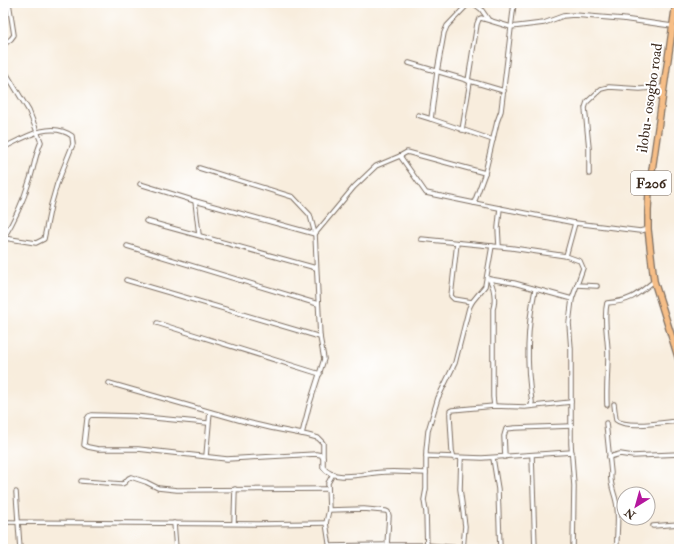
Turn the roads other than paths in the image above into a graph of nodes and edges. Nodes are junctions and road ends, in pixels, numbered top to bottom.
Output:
1 (9, 3) edge
2 (469, 3) edge
3 (473, 3) edge
4 (514, 3) edge
5 (676, 3) edge
6 (488, 20) junction
7 (672, 26) junction
8 (511, 27) junction
9 (3, 45) edge
10 (409, 63) dead end
11 (3, 68) edge
12 (436, 72) junction
13 (469, 81) junction
14 (663, 87) junction
15 (504, 91) junction
16 (418, 116) dead end
17 (431, 119) junction
18 (462, 130) junction
19 (37, 132) junction
20 (493, 140) junction
21 (3, 148) edge
22 (400, 156) junction
23 (198, 168) dead end
24 (485, 173) junction
25 (589, 174) dead end
26 (140, 184) dead end
27 (195, 201) junction
28 (474, 203) junction
29 (500, 208) junction
30 (146, 221) dead end
31 (575, 223) junction
32 (648, 229) junction
33 (315, 234) junction
34 (199, 235) junction
35 (3, 239) edge
36 (420, 239) dead end
37 (456, 243) junction
38 (127, 246) dead end
39 (492, 246) junction
40 (499, 246) junction
41 (566, 256) junction
42 (316, 268) junction
43 (488, 279) junction
44 (126, 280) dead end
45 (654, 281) junction
46 (577, 285) junction
47 (597, 286) dead end
48 (535, 290) junction
49 (572, 299) junction
50 (472, 302) junction
51 (318, 304) junction
52 (157, 323) dead end
53 (320, 337) junction
54 (676, 343) edge
55 (679, 360) edge
56 (320, 374) junction
57 (109, 383) dead end
58 (571, 402) junction
59 (614, 404) dead end
60 (607, 405) dead end
61 (494, 406) junction
62 (531, 406) junction
63 (210, 412) junction
64 (679, 421) edge
65 (208, 423) junction
66 (606, 423) dead end
67 (571, 426) junction
68 (302, 434) junction
69 (572, 452) junction
70 (679, 454) edge
71 (206, 456) junction
72 (426, 456) junction
73 (532, 456) junction
74 (505, 457) junction
75 (609, 457) junction
76 (323, 458) junction
77 (454, 458) junction
78 (461, 458) junction
79 (493, 458) junction
80 (426, 473) junction
81 (333, 474) junction
82 (81, 481) dead end
83 (235, 489) junction
84 (328, 489) junction
85 (16, 492) dead end
86 (329, 510) junction
87 (3, 522) edge
88 (18, 522) junction
89 (326, 522) junction
90 (174, 523) junction
91 (234, 523) junction
92 (679, 524) edge
93 (656, 526) edge
94 (387, 545) junction
95 (329, 547) edge
96 (427, 547) edge
97 (20, 549) edge
98 (176, 549) edge
99 (463, 549) edge
100 (471, 549) edge
101 (500, 549) edge
102 (535, 549) edge
103 (572, 549) edge
104 (617, 549) edge

1 - 9 street
2 - 12 street
3 - 6 street
4 - 8 street
5 - 7 main road, ilobu- osogbo road / F206
6 - 8 street
6 - 13 street
7 - 8 street
7 - 14 main road, ilobu- osogbo road / F206
8 - 15 street
10 - 12 street
11 - 19 street
12 - 13 street
12 - 17 street
13 - 15 street
13 - 18 street
14 - 25 street
14 - 32 main road, ilobu- osogbo road / F206
15 - 20 street
16 - 17 street
17 - 18 street
18 - 20 street
19 - 21 street
19 - 35 street
19 - 35 street
20 - 24 street
22 - 24 street
22 - 28 street
22 - 33 street
23 - 33 street
24 - 28 street
26 - 27 street
27 - 33 street
27 - 34 street
28 - 29 street
29 - 31 street
29 - 40 street
30 - 34 street
31 - 32 street
31 - 41 street
32 - 45 main road, ilobu- osogbo road / F206
33 - 42 street
34 - 42 street
36 - 37 street
37 - 39 street
37 - 50 street
38 - 51 street
39 - 40 street
39 - 43 street
40 - 41 street
41 - 46 street
42 - 51 street
43 - 48 street
43 - 50 street
43 - 61 street
44 - 53 street
45 - 54 main road, ilobu- osogbo road / F206
45 - 60 street
46 - 47 street
46 - 49 street
48 - 49 street
48 - 62 street
49 - 58 street
50 - 72 street
51 - 53 street
52 - 56 street
53 - 56 street
54 - 55 main road, ilobu- osogbo road / F206
56 - 68 street
57 - 63 street
58 - 62 street
58 - 67 street
59 - 64 street
61 - 62 street
61 - 77 street
63 - 65 street
63 - 68 street
65 - 71 street
65 - 71 street
66 - 75 street
67 - 69 street
67 - 74 street
68 - 76 street
69 - 73 street
69 - 103 street
70 - 75 street
71 - 76 street
72 - 77 street
72 - 80 street
73 - 74 street
73 - 102 street
74 - 79 street
75 - 104 street
76 - 81 street
77 - 78 street
78 - 79 street
78 - 99 street
79 - 101 street
80 - 81 street
80 - 96 street
81 - 84 street
82 - 83 street
83 - 84 street
83 - 91 street
84 - 86 street
85 - 88 street
86 - 89 street
86 - 94 street
87 - 88 street
88 - 90 street
88 - 97 street
89 - 91 street
89 - 95 street
90 - 91 street
90 - 98 street
92 - 93 street
94 - 95 street
94 - 96 street
96 - 99 street
99 - 100 street

